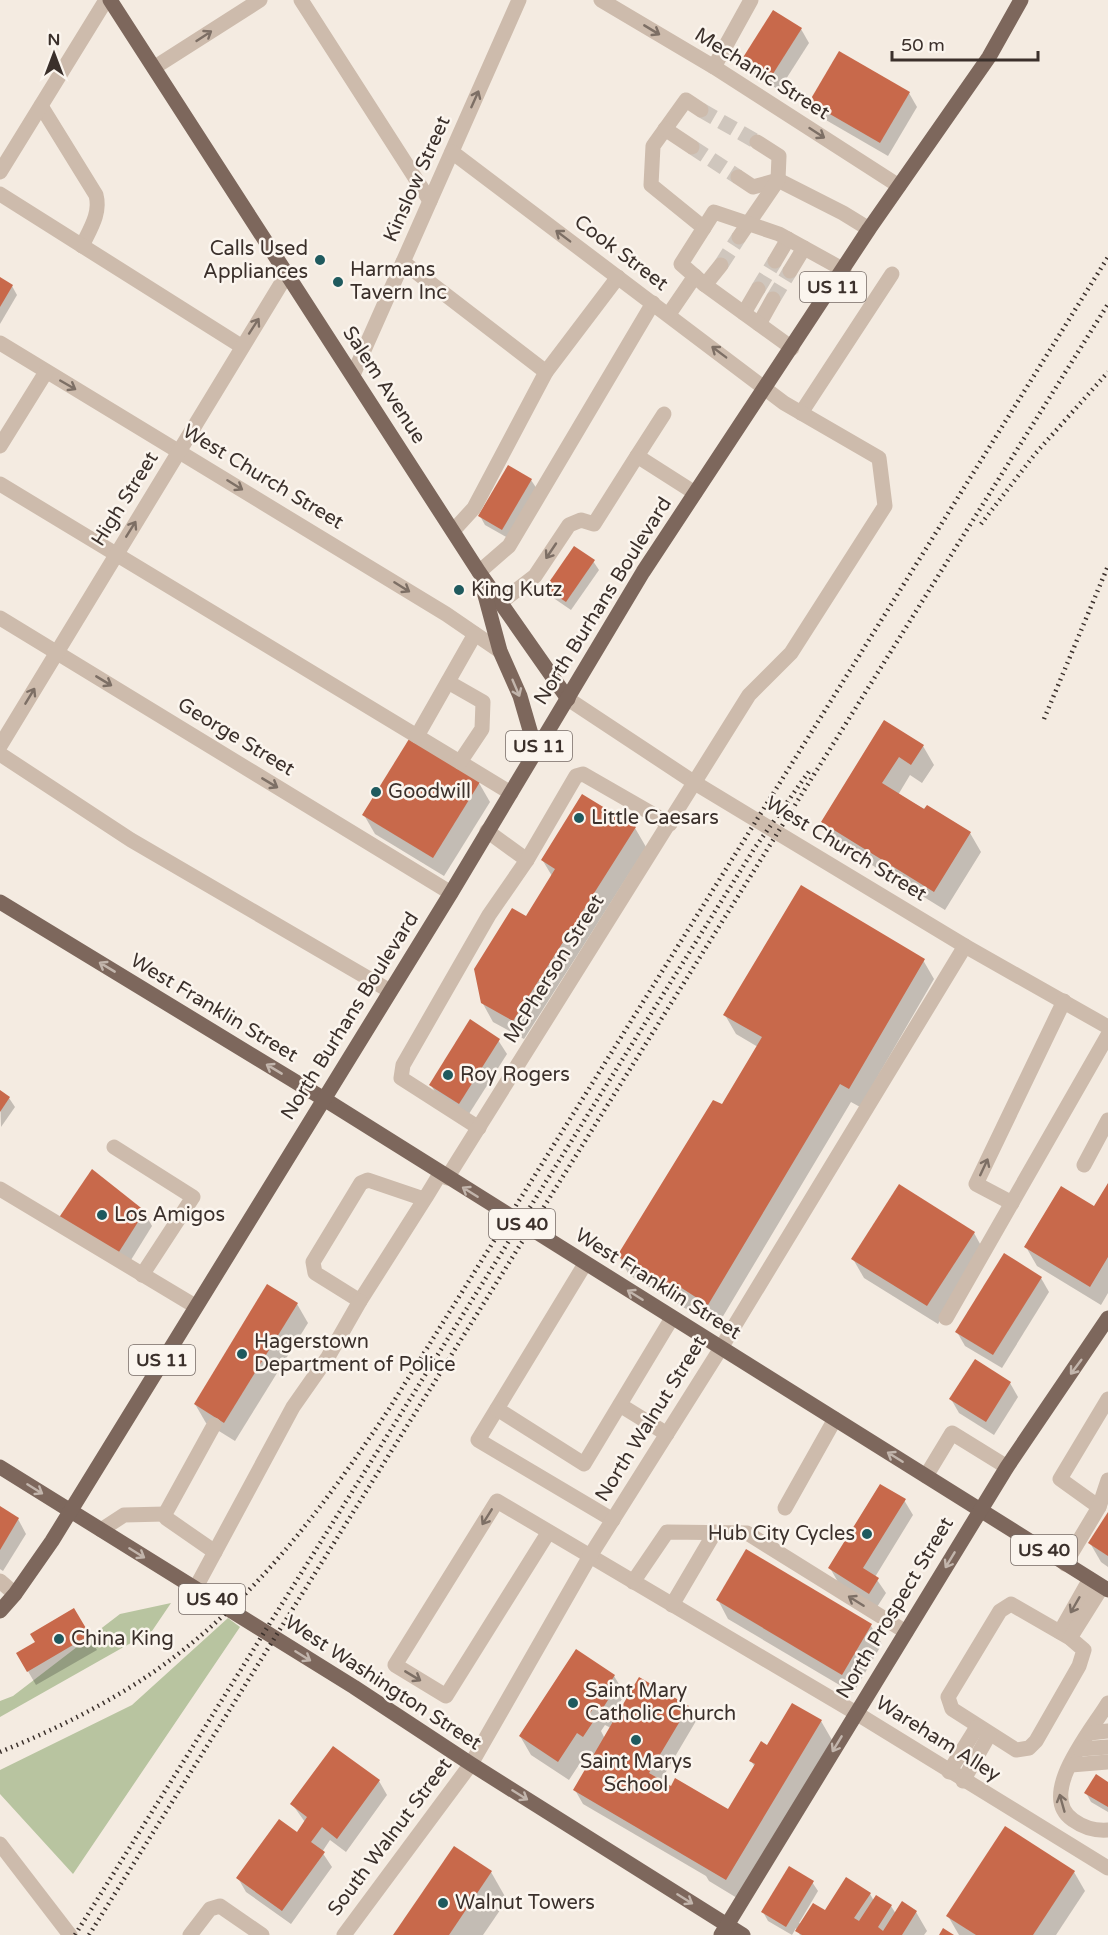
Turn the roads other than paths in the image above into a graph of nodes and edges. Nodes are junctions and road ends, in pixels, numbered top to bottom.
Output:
1 (108, 0) edge
2 (260, 0) edge
3 (301, 0) edge
4 (519, 0) edge
5 (601, 0) edge
6 (751, 0) edge
7 (1021, 0) edge
8 (155, 67) junction
9 (714, 67) junction
10 (41, 106) junction
11 (701, 110) tunnel mouth
12 (665, 129) junction
13 (757, 142) tunnel mouth
14 (692, 147) tunnel mouth
15 (452, 152) junction
16 (0, 172) edge
17 (738, 177) tunnel mouth
18 (778, 180) junction
19 (899, 186) junction
20 (0, 194) edge
21 (430, 201) junction
22 (749, 224) junction
23 (704, 228) junction
24 (869, 229) junction
25 (740, 237) tunnel mouth
26 (788, 239) junction
27 (82, 246) junction
28 (804, 248) junction
29 (775, 261) tunnel mouth
30 (403, 262) junction
31 (721, 265) tunnel mouth
32 (844, 270) junction
33 (790, 271) tunnel mouth
34 (287, 274) junction
35 (892, 274) dead end
36 (618, 277) junction
37 (700, 281) junction
38 (758, 289) tunnel mouth
39 (773, 299) tunnel mouth
40 (653, 303) junction
41 (744, 313) junction
42 (669, 314) junction
43 (759, 324) junction
44 (0, 344) edge
45 (241, 346) junction
46 (792, 348) junction
47 (46, 372) junction
48 (546, 372) junction
49 (353, 375) junction
50 (766, 388) junction
51 (801, 413) junction
52 (664, 414) dead end
53 (0, 446) edge
54 (180, 450) junction
55 (638, 456) junction
56 (0, 484) edge
57 (695, 493) junction
58 (453, 531) junction
59 (117, 553) junction
60 (479, 572) junction
61 (500, 603) junction
62 (0, 618) edge
63 (475, 634) junction
64 (500, 651) junction
65 (56, 652) junction
66 (448, 682) junction
67 (568, 699) junction
68 (417, 736) junction
69 (0, 746) edge
70 (536, 751) junction
71 (0, 754) edge
72 (460, 762) junction
73 (695, 783) junction
74 (510, 793) junction
75 (670, 824) junction
76 (487, 831) junction
77 (527, 860) junction
78 (451, 893) junction
79 (0, 902) edge
80 (965, 946) junction
81 (390, 992) junction
82 (1064, 1001) junction
83 (1107, 1027) edge
84 (324, 1099) junction
85 (1108, 1120) edge
86 (479, 1128) junction
87 (114, 1147) dead end
88 (1084, 1165) dead end
89 (444, 1176) junction
90 (0, 1190) edge
91 (426, 1197) junction
92 (1012, 1203) junction
93 (585, 1264) junction
94 (142, 1275) junction
95 (360, 1301) junction
96 (195, 1306) junction
97 (672, 1318) junction
98 (946, 1318) dead end
99 (1108, 1318) edge
100 (721, 1348) junction
101 (1108, 1400) edge
102 (620, 1405) junction
103 (497, 1409) junction
104 (835, 1419) junction
105 (214, 1425) dead end
106 (667, 1434) junction
107 (0, 1467) edge
108 (1007, 1467) junction
109 (926, 1476) junction
110 (1108, 1480) edge
111 (1099, 1507) junction
112 (785, 1508) dead end
113 (980, 1510) junction
114 (70, 1511) junction
115 (165, 1514) junction
116 (613, 1520) junction
117 (101, 1530) junction
118 (715, 1532) junction
119 (548, 1533) junction
120 (215, 1552) junction
121 (590, 1556) junction
122 (1065, 1563) junction
123 (0, 1581) edge
124 (633, 1582) junction
125 (1100, 1585) edge
126 (195, 1589) junction
127 (15, 1594) junction
128 (672, 1605) junction
129 (0, 1611) edge
130 (906, 1632) junction
131 (1065, 1635) junction
132 (1106, 1712) edge
133 (856, 1713) junction
134 (983, 1731) junction
135 (1108, 1731) edge
136 (1090, 1733) junction
137 (1108, 1747) edge
138 (1080, 1749) junction
139 (1108, 1762) edge
140 (471, 1764) junction
141 (1071, 1765) junction
142 (949, 1772) junction
143 (963, 1781) junction
144 (1108, 1830) edge
145 (0, 1844) edge
146 (1108, 1868) edge
147 (724, 1930) edge
148 (70, 1935) edge
149 (190, 1935) edge
150 (262, 1935) edge
151 (344, 1935) edge
152 (743, 1935) edge

1 - 8 main road, Salem Avenue
1 - 10 street
8 -> 2 street
3 - 21 street
15 -> 4 street, Kinslow Street
5 -> 9 street, Mechanic Street
6 - 9 street
7 - 19 main road, North Burhans Boulevard / US 11
8 - 34 main road, Salem Avenue
9 -> 19 street, Mechanic Street
10 - 16 street
10 - 27 street
11 - 12 street
12 - 14 street
12 - 23 street
13 - 18 street
15 - 21 street, Kinslow Street
36 -> 15 street, Cook Street
17 - 18 street
18 - 22 street
18 - 24 street
19 - 24 main road, North Burhans Boulevard / US 11
20 - 27 street
21 - 30 street, Kinslow Street
22 - 23 street
22 - 25 street
22 - 26 street
23 - 37 street
24 - 32 main road, North Burhans Boulevard / US 11
26 - 28 street
26 - 29 street
27 - 45 street
28 - 32 street
28 - 33 street
30 - 48 street
30 - 49 street, Kinslow Street
31 - 37 street
32 - 46 main road, North Burhans Boulevard / US 11
45 -> 34 street, High Street
34 - 49 main road, Salem Avenue
35 - 51 street
36 - 40 street, Cook Street
36 - 48 street
37 - 41 street
37 - 42 street
38 - 41 street
39 - 43 street
40 - 42 street, Cook Street
40 - 60 street
41 - 43 street
50 -> 42 street, Cook Street
43 - 46 street
44 - 47 street, West Church Street
45 - 54 street, High Street
46 - 50 main road, North Burhans Boulevard / US 11
47 - 53 street
47 -> 54 street, West Church Street
48 - 58 street
49 - 58 main road, Salem Avenue
50 - 51 street, Cook Street
50 - 57 main road, North Burhans Boulevard / US 11
51 - 73 street, McPherson Street
52 - 55 street
59 -> 54 street, High Street
54 -> 63 street, West Church Street
55 - 57 street
55 -> 61 street
56 - 59 street
57 - 67 main road, North Burhans Boulevard / US 11
58 - 60 main road, Salem Avenue
59 - 65 street, High Street
59 - 68 street
60 - 61 main road, Salem Avenue
60 - 64 main road
61 - 67 main road, Salem Avenue
62 - 65 street, George Street
63 - 64 street, West Church Street
63 - 66 street
64 -> 70 main road
69 -> 65 street, High Street
65 -> 78 street, George Street
66 - 68 street
66 - 72 street
67 - 70 main road, North Burhans Boulevard / US 11
67 - 73 street, West Church Street
68 - 72 street
70 - 74 main road, North Burhans Boulevard / US 11
71 - 81 street
72 - 74 street
73 - 75 street, McPherson Street
73 - 80 street, West Church Street
74 - 76 main road, North Burhans Boulevard / US 11
75 - 77 street
75 - 86 street, McPherson Street
76 - 77 street
76 - 78 main road, North Burhans Boulevard / US 11
77 - 86 street
78 - 81 main road, North Burhans Boulevard / US 11
84 -> 79 main road, West Franklin Street / US 40
80 - 82 street, West Church Street
80 - 100 street, North Walnut Street
81 - 84 main road, North Burhans Boulevard / US 11
82 - 83 street, West Church Street
92 -> 82 street
83 - 92 street
84 - 89 main road, West Franklin Street / US 40
84 - 96 main road, North Burhans Boulevard / US 11
85 - 88 street
86 - 89 street, McPherson Street
87 - 94 street
89 - 91 street, McPherson Street
93 -> 89 main road, West Franklin Street / US 40
90 - 94 street
91 - 95 street, McPherson Street
91 - 95 street
92 - 98 street
97 -> 93 main road, West Franklin Street / US 40
93 - 103 street
94 - 96 street
95 - 120 street, McPherson Street
96 - 114 main road, North Burhans Boulevard / US 11
97 - 100 main road, West Franklin Street / US 40
97 - 102 street
99 -> 108 main road, North Prospect Street
100 - 104 main road, West Franklin Street / US 40
100 - 106 street, North Walnut Street
101 - 111 street
102 - 103 street
102 - 106 street
103 - 116 street
109 -> 104 main road, West Franklin Street / US 40
104 - 112 street
105 - 115 street
106 - 116 street, North Walnut Street
107 -> 114 main road, West Washington Street / US 40
108 - 109 street
108 - 113 main road, North Prospect Street
109 - 113 main road, West Franklin Street / US 40
110 - 111 street
111 - 122 street
113 - 122 main road, West Franklin Street / US 40
113 -> 130 main road, North Prospect Street
114 - 117 main road, West Washington Street / US 40
114 - 127 main road, US 11
115 - 117 street
115 - 120 street
116 - 121 street, North Walnut Street
117 -> 126 main road, West Washington Street / US 40
118 - 124 street
118 - 128 street
130 -> 118 street
119 -> 119 street, Wareham Alley
119 - 121 street, Wareham Alley
120 - 126 street, McPherson Street
121 - 124 street, Wareham Alley
121 - 140 street, North Walnut Street
122 - 125 main road, West Franklin Street / US 40
123 - 127 street
124 - 128 street, Wareham Alley
125 - 131 street
126 -> 140 main road, West Washington Street / US 40
127 - 129 main road, US 11
128 - 133 street, Wareham Alley
130 - 133 main road, North Prospect Street
131 - 134 street
131 - 134 street
132 - 136 street
133 - 142 street, Wareham Alley
133 -> 147 main road, North Prospect Street
134 - 142 street
134 - 143 street
135 - 136 street
136 - 138 street
137 - 138 street
138 - 141 street
139 - 141 street
140 -> 147 main road, West Washington Street / US 40
140 - 151 street, South Walnut Street
144 -> 141 street
142 - 143 street, Wareham Alley
143 - 146 street, Wareham Alley
145 - 148 street
147 - 152 main road, West Washington Street / US 40
149 - 150 street

